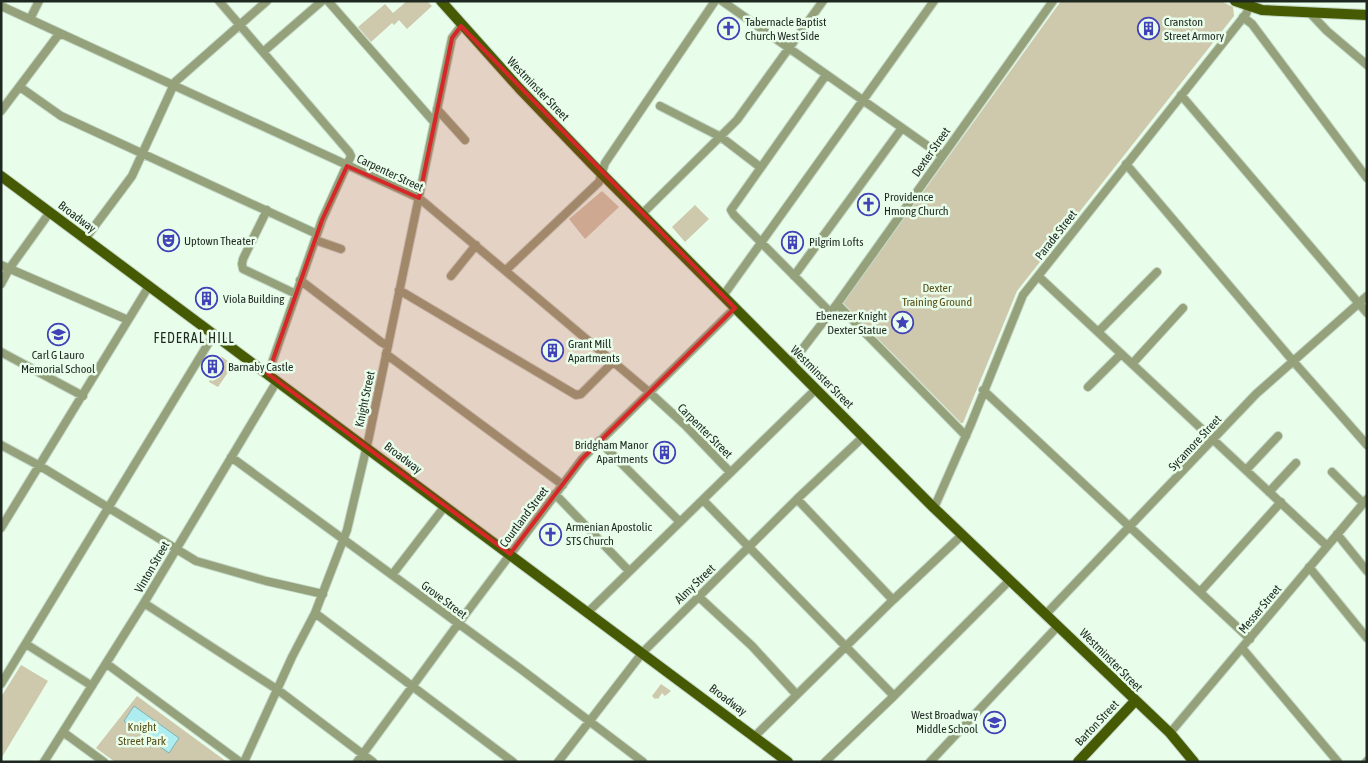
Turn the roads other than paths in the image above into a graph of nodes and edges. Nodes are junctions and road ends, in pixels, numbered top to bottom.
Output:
1 (38, 1) edge
2 (218, 1) edge
3 (267, 1) edge
4 (322, 1) edge
5 (328, 1) edge
6 (441, 1) edge
7 (715, 1) edge
8 (722, 1) edge
9 (823, 1) edge
10 (934, 1) edge
11 (1053, 1) edge
12 (1243, 3) edge
13 (1, 6) edge
14 (1310, 13) junction
15 (1367, 15) edge
16 (1243, 17) junction
17 (30, 20) junction
18 (240, 25) junction
19 (461, 26) junction
20 (60, 34) junction
21 (789, 49) junction
22 (264, 52) junction
23 (1367, 65) edge
24 (826, 75) junction
25 (173, 86) junction
26 (20, 87) junction
27 (1181, 95) junction
28 (863, 102) junction
29 (660, 106) dead end
30 (437, 109) junction
31 (1, 112) edge
32 (434, 122) junction
33 (902, 128) junction
34 (721, 138) junction
35 (465, 140) dead end
36 (142, 154) junction
37 (942, 156) junction
38 (1126, 164) junction
39 (347, 166) junction
40 (760, 166) junction
41 (601, 172) junction
42 (1, 176) edge
43 (1367, 178) edge
44 (419, 198) junction
45 (266, 210) junction
46 (50, 212) junction
47 (642, 214) junction
48 (316, 237) junction
49 (85, 239) junction
50 (761, 243) junction
51 (476, 245) junction
52 (341, 249) dead end
53 (1, 265) edge
54 (10, 268) junction
55 (506, 270) junction
56 (1157, 272) dead end
57 (451, 276) dead end
58 (794, 276) junction
59 (1038, 276) junction
60 (300, 280) junction
61 (1, 284) edge
62 (149, 286) junction
63 (399, 290) junction
64 (296, 294) junction
65 (723, 296) junction
66 (1367, 296) edge
67 (1358, 303) junction
68 (837, 304) junction
69 (735, 308) junction
70 (1183, 308) dead end
71 (830, 312) junction
72 (1367, 313) edge
73 (128, 320) junction
74 (1098, 332) junction
75 (214, 334) junction
76 (387, 350) junction
77 (1, 352) edge
78 (1121, 354) junction
79 (1293, 361) junction
80 (613, 362) junction
81 (790, 363) junction
82 (1132, 364) junction
83 (268, 374) junction
84 (277, 381) junction
85 (1088, 386) dead end
86 (816, 389) junction
87 (983, 390) junction
88 (649, 392) junction
89 (83, 396) junction
90 (966, 436) junction
91 (1278, 436) dead end
92 (863, 437) junction
93 (1214, 440) junction
94 (599, 441) junction
95 (1, 445) edge
96 (1367, 445) edge
97 (366, 447) junction
98 (231, 457) junction
99 (1296, 463) dead end
100 (40, 466) junction
101 (1246, 470) junction
102 (730, 472) junction
103 (1332, 472) dead end
104 (563, 485) junction
105 (1269, 492) junction
106 (555, 494) junction
107 (798, 499) junction
108 (703, 500) junction
109 (1365, 501) edge
110 (1281, 502) junction
111 (445, 506) junction
112 (108, 507) junction
113 (934, 508) junction
114 (680, 522) junction
115 (1130, 527) junction
116 (1, 528) edge
117 (1338, 534) junction
118 (962, 535) junction
119 (344, 539) junction
120 (1328, 546) junction
121 (176, 548) junction
122 (750, 548) junction
123 (510, 554) junction
124 (1309, 567) junction
125 (629, 571) junction
126 (1367, 571) edge
127 (392, 575) junction
128 (1010, 580) junction
129 (1200, 592) junction
130 (323, 594) junction
131 (699, 596) junction
132 (893, 600) junction
133 (144, 603) junction
134 (588, 612) junction
135 (316, 613) junction
136 (1046, 614) junction
137 (458, 624) junction
138 (1058, 626) junction
139 (1250, 638) junction
140 (1367, 638) edge
141 (26, 644) junction
142 (846, 647) junction
143 (1242, 648) junction
144 (643, 652) junction
145 (107, 664) junction
146 (1, 684) edge
147 (92, 686) junction
148 (412, 686) junction
149 (278, 690) junction
150 (796, 694) junction
151 (894, 696) junction
152 (1135, 701) junction
153 (589, 721) junction
154 (63, 732) junction
155 (1170, 734) junction
156 (754, 736) junction
157 (363, 754) junction
158 (44, 762) edge
159 (104, 762) edge
160 (240, 762) edge
161 (244, 762) edge
162 (357, 762) edge
163 (373, 762) edge
164 (514, 762) edge
165 (558, 762) edge
166 (643, 762) edge
167 (788, 762) edge
168 (825, 762) edge
169 (930, 762) edge
170 (1078, 762) edge
171 (1194, 762) edge
172 (1338, 762) edge

1 - 17 street
2 - 18 street
3 - 18 street
4 - 22 street
5 - 32 street
6 - 19 main road, Westminster Street
7 - 41 street
8 - 21 street
9 - 21 street
10 - 28 street
11 - 37 street, Dexter Street
12 - 14 main road
12 - 16 street, Parade Street
13 - 17 street, Carpenter Street
14 - 15 main road
14 - 23 street
16 - 27 street, Parade Street
16 - 43 street
17 - 20 street, Carpenter Street
18 - 22 street
18 - 25 street
19 - 30 street, Knight Street
19 - 41 main road, Westminster Street
20 - 25 street, Carpenter Street
20 - 26 street
21 - 24 street
21 - 34 street
22 - 39 street
24 - 28 street
24 - 40 street
25 - 36 street
25 - 39 street, Carpenter Street
26 - 31 street
26 - 36 street
27 - 38 street, Parade Street
27 - 67 street
28 - 33 street
28 - 50 street
29 - 34 street
30 - 32 street, Knight Street
30 - 35 street
32 - 44 street, Knight Street
33 - 37 street
33 - 58 street
34 - 40 street
34 - 47 street
36 - 45 street
36 - 49 street
37 - 68 street, Dexter Street
38 - 59 street, Parade Street
38 - 79 street
39 - 44 street, Carpenter Street
39 - 48 street
40 - 50 street
41 - 47 main road, Westminster Street
41 - 55 street
42 - 46 main road, Broadway
44 - 51 street, Carpenter Street
44 - 63 street, Knight Street
45 - 48 street
45 - 64 street
46 - 49 main road, Broadway
46 - 54 street
47 - 65 main road, Westminster Street
48 - 52 street
48 - 60 street
49 - 62 main road, Broadway
50 - 58 street
50 - 65 street
51 - 55 street, Carpenter Street
51 - 57 street
53 - 54 street
54 - 61 street
54 - 73 street
55 - 80 street, Carpenter Street
56 - 74 street
58 - 71 street
59 - 74 street
59 - 87 street, Parade Street
60 - 64 street
60 - 76 street
62 - 73 street
62 - 75 main road, Broadway
63 - 76 street, Knight Street
63 - 80 street
64 - 83 street
65 - 69 main road, Westminster Street
66 - 67 street, Sycamore Street
67 - 72 street
67 - 79 street, Sycamore Street
68 - 71 street, Dexter Street
68 - 90 street
69 - 81 main road, Westminster Street
69 - 88 street, Courtland Street
70 - 82 street
71 - 81 street, Dexter Street
73 - 89 street
74 - 78 street
75 - 83 main road, Broadway
75 - 112 street
76 - 97 street, Knight Street
76 - 104 street
77 - 89 street
78 - 82 street
78 - 85 street
79 - 93 street, Sycamore Street
79 - 96 street
80 - 88 street, Carpenter Street
81 - 86 main road, Westminster Street
82 - 93 street
83 - 84 main road, Broadway
84 - 97 main road, Broadway
84 - 98 street, Vinton Street
86 - 92 main road, Westminster Street
86 - 102 street
87 - 90 street, Parade Street
87 - 115 street
88 - 94 street, Courtland Street
88 - 102 street, Carpenter Street
89 - 100 street
90 - 113 street, Parade Street
91 - 101 street
92 - 107 street, Almy Street
92 - 113 main road, Westminster Street
93 - 101 street
93 - 115 street, Sycamore Street
94 - 104 street, Courtland Street
94 - 114 street
95 - 100 street
97 - 111 main road, Broadway
97 - 119 street, Knight Street
98 - 119 street, Grove Street
98 - 121 street, Vinton Street
99 - 105 street
100 - 112 street
100 - 116 street
101 - 105 street
102 - 108 street
103 - 109 street
104 - 106 street, Courtland Street
105 - 110 street
106 - 123 street, Courtland Street
106 - 125 street
107 - 122 street, Almy Street
107 - 132 street
108 - 114 street
108 - 122 street
109 - 117 street, Messer Street
110 - 120 street
110 - 129 street
111 - 123 main road, Broadway
111 - 127 street
112 - 121 street
112 - 141 street
113 - 118 main road, Westminster Street
114 - 125 street
115 - 129 street
115 - 136 street, Sycamore Street
117 - 120 street, Messer Street
117 - 126 street
118 - 128 main road, Westminster Street
118 - 132 street
119 - 127 street, Grove Street
119 - 130 street, Knight Street
120 - 124 street, Messer Street
121 - 130 street
121 - 133 street, Vinton Street
122 - 131 street, Almy Street
122 - 142 street
123 - 134 main road, Broadway
123 - 137 street, Courtland Street
124 - 139 street, Messer Street
124 - 140 street
125 - 134 street
127 - 137 street, Grove Street
128 - 136 main road, Westminster Street
128 - 151 street
129 - 139 street
130 - 135 street, Knight Street
131 - 144 street, Almy Street
131 - 150 street
132 - 142 street
133 - 145 street, Vinton Street
133 - 149 street
134 - 144 main road, Broadway
135 - 148 street
135 - 149 street, Knight Street
136 - 138 main road, Westminster Street
137 - 148 street, Courtland Street
137 - 153 street, Grove Street
138 - 152 main road, Westminster Street
138 - 169 street
139 - 143 street, Messer Street
141 - 146 street
141 - 147 street
142 - 150 street
142 - 151 street
143 - 155 street, Messer Street
143 - 172 street
144 - 153 street, Almy Street
144 - 156 main road, Broadway
145 - 147 street, Vinton Street
145 - 160 street
147 - 154 street, Vinton Street
148 - 157 street, Courtland Street
148 - 164 street
149 - 157 street
149 - 161 street, Knight Street
150 - 156 street
151 - 168 street
152 - 155 main road, Westminster Street
152 - 170 main road, Barton Street
153 - 165 street, Almy Street
153 - 166 street, Grove Street
154 - 158 street, Vinton Street
154 - 159 street
155 - 171 main road, Westminster Street
156 - 167 main road, Broadway
157 - 162 street, Courtland Street
157 - 163 street

